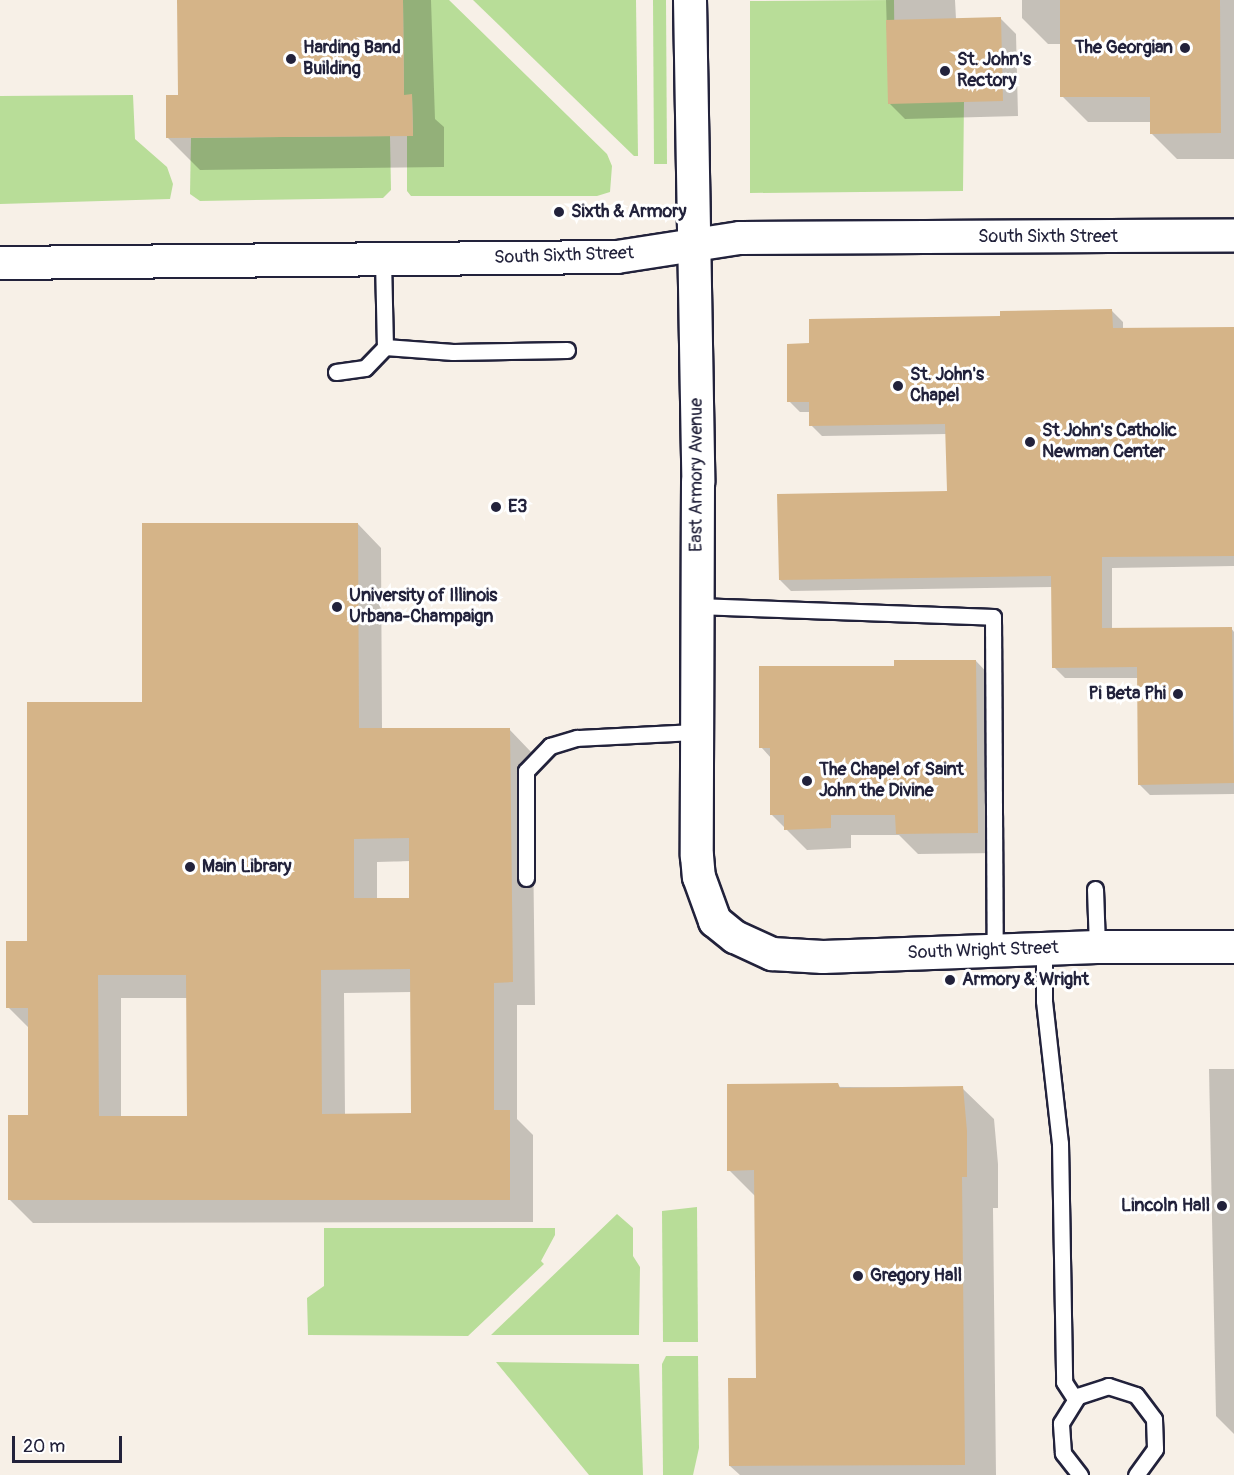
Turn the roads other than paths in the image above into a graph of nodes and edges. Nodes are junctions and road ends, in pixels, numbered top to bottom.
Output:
1 (690, 0) edge
2 (1234, 235) edge
3 (693, 244) junction
4 (383, 260) junction
5 (0, 263) edge
6 (385, 347) junction
7 (567, 350) dead end
8 (336, 372) dead end
9 (697, 606) junction
10 (697, 732) junction
11 (526, 878) dead end
12 (1095, 889) dead end
13 (735, 937) joint
14 (1097, 947) junction
15 (1234, 947) edge
16 (1044, 948) junction
17 (995, 952) junction
18 (1075, 1399) junction
19 (1080, 1475) edge
20 (1136, 1475) edge

1 - 3 street, East Armory Avenue
2 - 3 street, South Sixth Street
3 - 4 street, South Sixth Street
3 - 9 street, East Armory Avenue
4 - 5 street, South Sixth Street
4 - 6 lane
6 - 7 lane
6 - 8 lane
9 - 10 street, East Armory Avenue
9 - 17 lane
10 - 11 lane
10 - 13 street, East Armory Avenue
12 - 14 lane
13 - 17 street, South Wright Street
14 - 15 street, South Wright Street
14 - 16 street, South Wright Street
16 - 17 street, South Wright Street
16 - 18 lane
18 - 19 lane
18 - 20 lane

